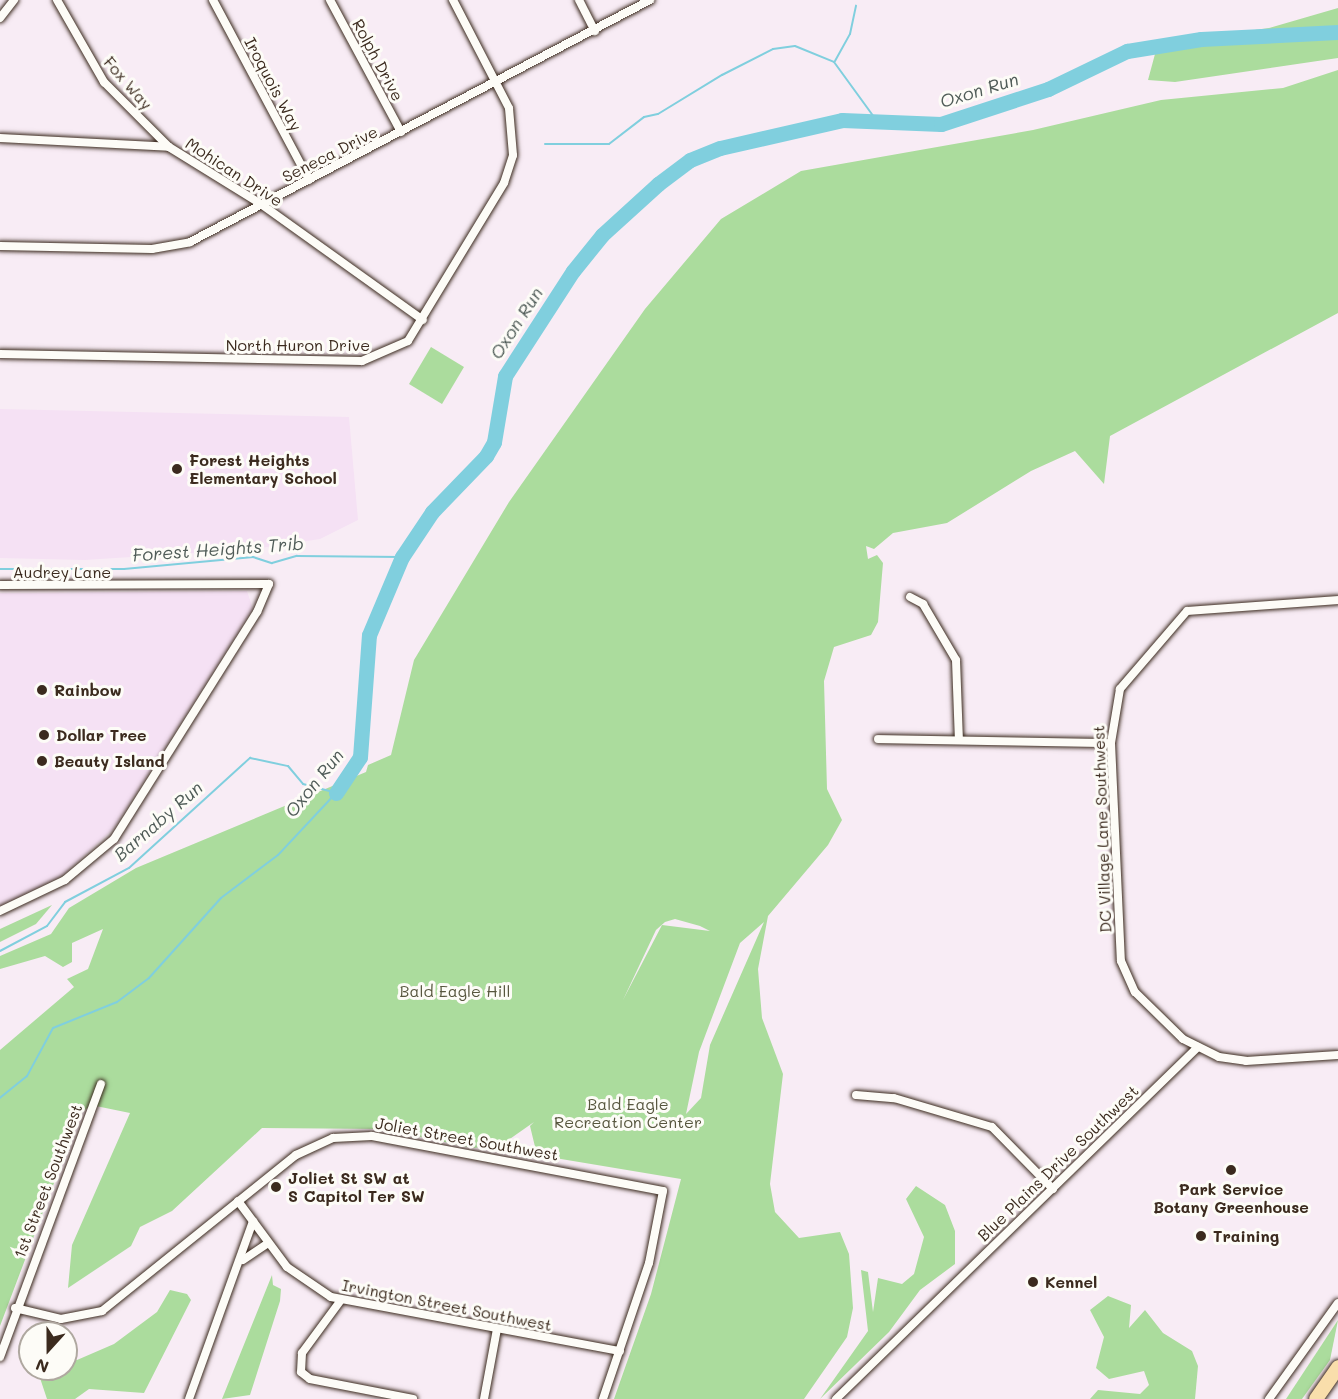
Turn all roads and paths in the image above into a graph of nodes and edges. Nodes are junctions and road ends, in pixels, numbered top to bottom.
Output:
1 (14, 0) edge
2 (57, 0) edge
3 (213, 0) edge
4 (330, 0) edge
5 (453, 0) edge
6 (579, 0) edge
7 (650, 0) edge
8 (0, 18) edge
9 (595, 31) junction
10 (496, 80) junction
11 (401, 132) junction
12 (0, 138) edge
13 (169, 147) junction
14 (309, 180) junction
15 (261, 204) junction
16 (0, 246) edge
17 (423, 320) junction
18 (0, 354) edge
19 (0, 585) edge
20 (910, 597) dead end
21 (1338, 600) edge
22 (878, 739) dead end
23 (959, 740) junction
24 (1111, 743) junction
25 (0, 911) edge
26 (1198, 1047) junction
27 (1338, 1055) edge
28 (101, 1084) dead end
29 (856, 1095) dead end
30 (1053, 1189) junction
31 (238, 1201) junction
32 (253, 1221) junction
33 (268, 1243) junction
34 (243, 1260) junction
35 (341, 1300) junction
36 (1338, 1303) edge
37 (15, 1308) junction
38 (497, 1329) junction
39 (620, 1351) junction
40 (0, 1357) edge
41 (1338, 1367) edge
42 (1338, 1383) edge
43 (189, 1399) edge
44 (413, 1399) edge
45 (484, 1399) edge
46 (603, 1399) edge
47 (836, 1399) edge
48 (1269, 1399) edge
49 (1316, 1399) edge
50 (1326, 1399) edge

1 - 8 street
2 - 13 street, Fox Way
3 - 14 street, Iroquois Way
4 - 11 street, Rolph Drive
5 - 10 street, North Huron Drive
6 - 9 street
7 - 9 street, Seneca Drive
9 - 10 street, Seneca Drive
10 - 11 street, Seneca Drive
10 - 17 street, North Huron Drive
11 - 14 street, Seneca Drive
12 - 13 street, Mohican Drive
13 - 15 street, Mohican Drive
14 - 15 street, Seneca Drive
15 - 16 street, Seneca Drive
15 - 17 street, Mohican Drive
17 - 18 street, North Huron Drive
19 - 25 street, Audrey Lane
20 - 23 street
21 - 24 street, DC Village Lane Southwest
22 - 23 street
23 - 24 street
24 - 26 street, DC Village Lane Southwest
26 - 27 street
26 - 30 street, Blue Plains Drive Southwest
28 - 37 street, 1st Street Southwest
29 - 30 street
30 - 47 street, Blue Plains Drive Southwest
31 - 32 street, Irvington Street Southwest
31 - 37 street, Joliet Street Southwest
31 - 39 street, Joliet Street Southwest
32 - 33 street, Irvington Street Southwest
32 - 34 street
33 - 34 street
33 - 35 street, Irvington Street Southwest
34 - 43 street
35 - 38 street, Irvington Street Southwest
35 - 44 street
36 - 48 street
37 - 40 street, 1st Street Southwest
38 - 39 street, Irvington Street Southwest
38 - 45 street
39 - 46 street
41 - 49 highway
42 - 50 highway

